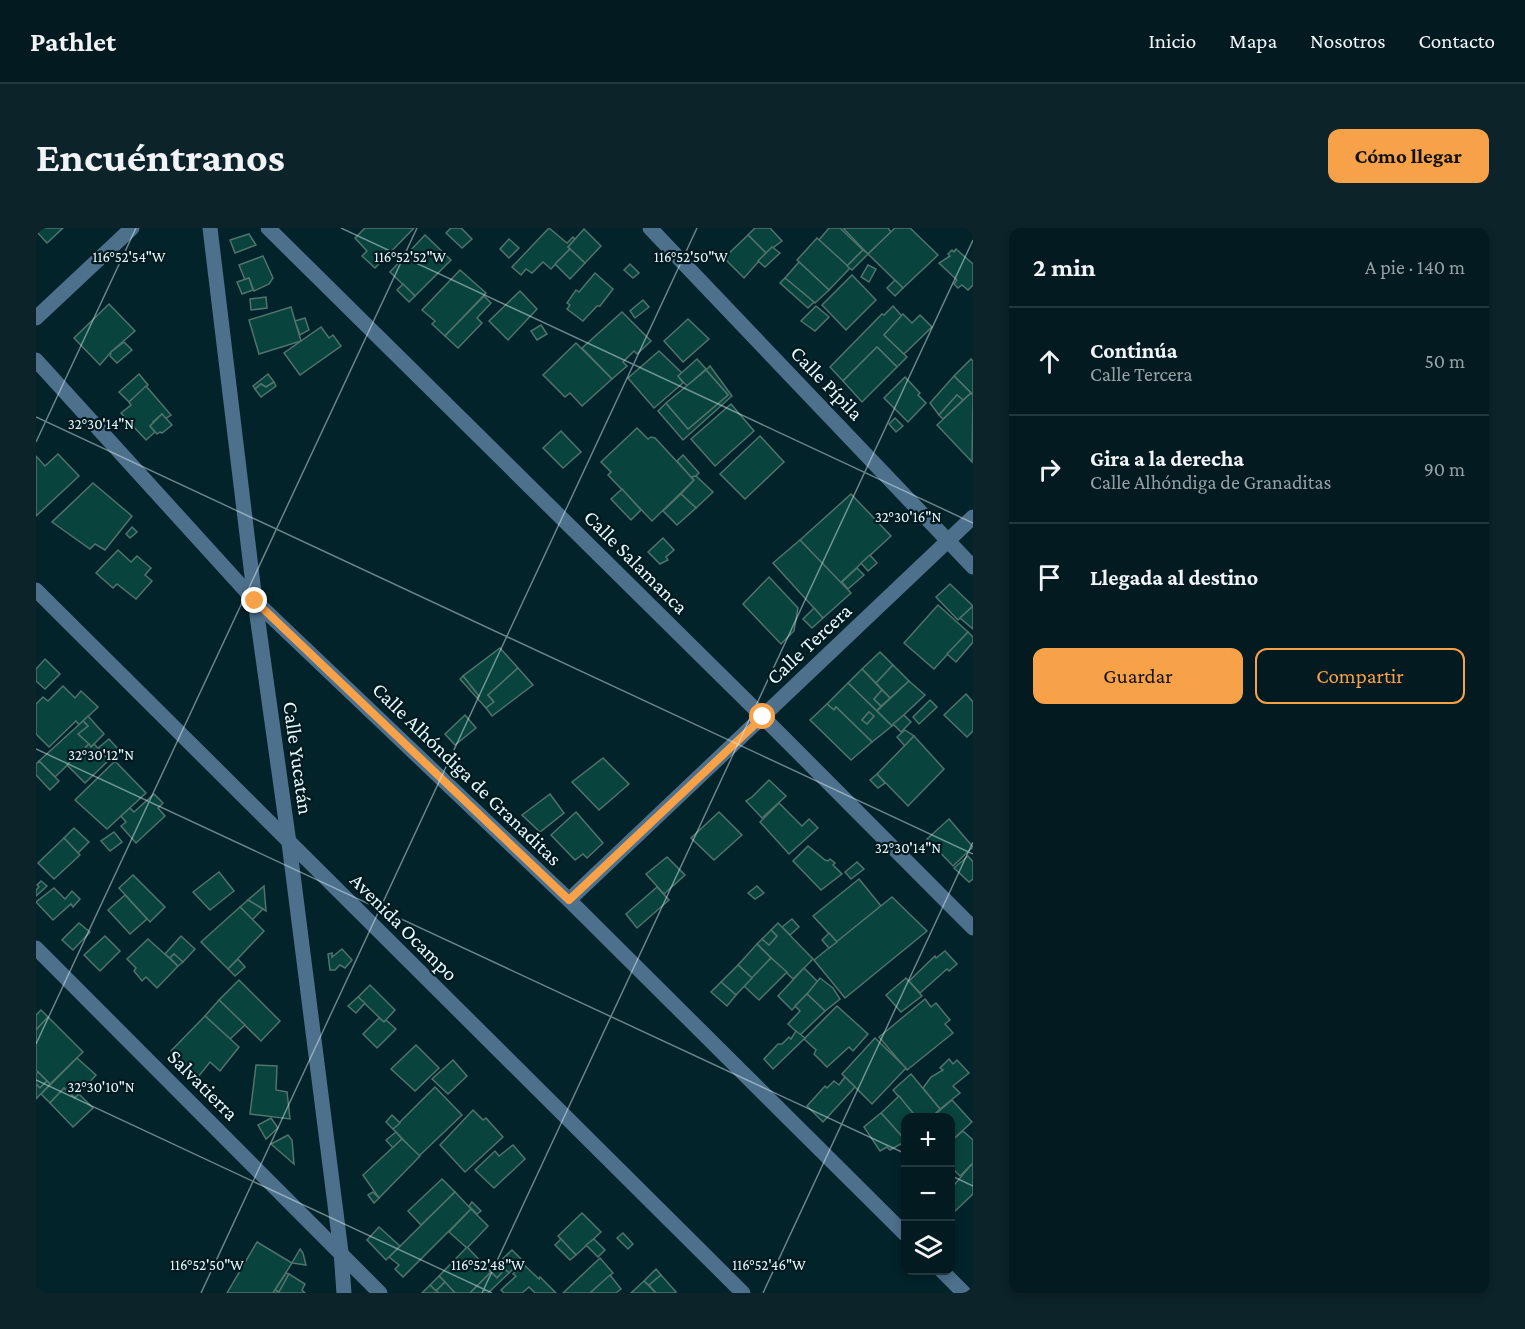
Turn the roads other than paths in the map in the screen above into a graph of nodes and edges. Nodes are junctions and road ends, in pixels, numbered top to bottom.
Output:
1 (132, 228) edge
2 (210, 228) edge
3 (268, 228) edge
4 (650, 228) edge
5 (36, 318) edge
6 (36, 360) edge
7 (973, 517) edge
8 (948, 541) junction
9 (973, 567) edge
10 (36, 590) edge
11 (255, 601) junction
12 (763, 717) junction
13 (289, 843) junction
14 (569, 900) junction
15 (973, 928) edge
16 (36, 948) edge
17 (901, 1230) edge
18 (341, 1252) junction
19 (946, 1275) edge
20 (344, 1293) edge
21 (380, 1293) edge
22 (744, 1293) edge
23 (964, 1293) edge

1 - 5 street
2 - 11 street, Calle Yucatán
3 - 12 street, Calle Salamanca
4 - 8 street, Calle Pípila
6 - 11 street, Calle Alhóndiga de Granaditas
7 - 8 street, Calle Tercera
8 - 9 street, Calle Pípila
8 - 12 street, Calle Tercera
10 - 13 street, Avenida Ocampo
11 - 13 street, Calle Yucatán
11 - 14 street, Calle Alhóndiga de Granaditas
12 - 14 street, Calle Tercera
12 - 15 street, Calle Salamanca
13 - 18 street, Calle Yucatán
13 - 22 street, Avenida Ocampo
14 - 17 street, Calle Alhóndiga de Granaditas
16 - 18 street, Salvatierra
18 - 20 street, Calle Yucatán
18 - 21 street, Salvatierra
19 - 23 street

